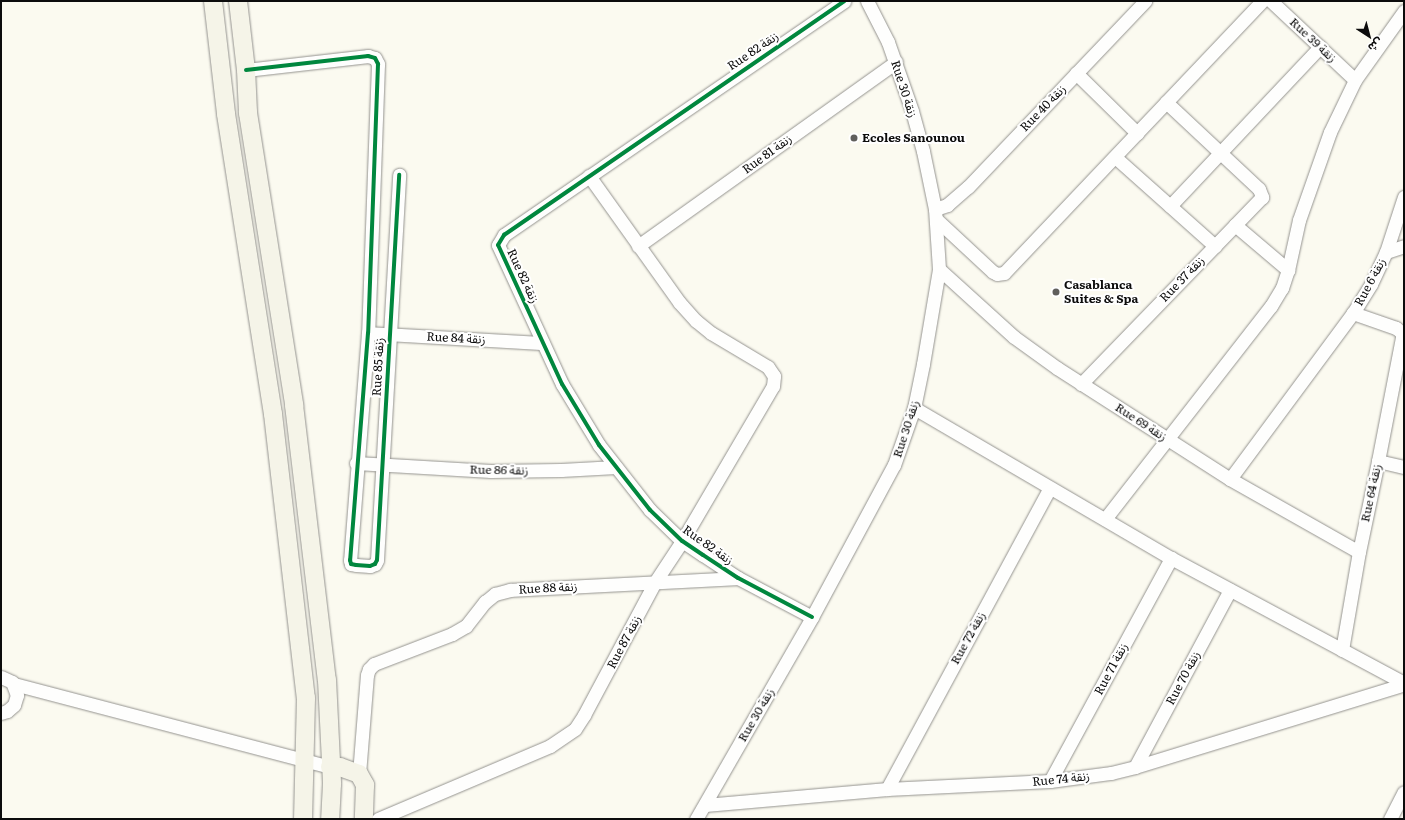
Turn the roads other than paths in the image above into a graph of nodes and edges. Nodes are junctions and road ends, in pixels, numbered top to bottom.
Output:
1 (213, 1) edge
2 (238, 1) edge
3 (844, 1) edge
4 (867, 1) edge
5 (1145, 1) edge
6 (1262, 1) edge
7 (1271, 1) edge
8 (1404, 11) edge
9 (1320, 47) junction
10 (896, 62) junction
11 (246, 70) junction
12 (1076, 73) junction
13 (1355, 80) junction
14 (1166, 102) junction
15 (1137, 133) junction
16 (1221, 152) junction
17 (1115, 157) junction
18 (400, 175) dead end
19 (589, 176) junction
20 (1404, 197) edge
21 (1170, 206) junction
22 (936, 215) junction
23 (1235, 225) junction
24 (638, 246) junction
25 (1215, 246) junction
26 (1404, 246) edge
27 (1386, 252) junction
28 (939, 269) junction
29 (1288, 270) junction
30 (1353, 313) junction
31 (368, 333) junction
32 (390, 334) junction
33 (1402, 337) joint
34 (543, 342) junction
35 (1081, 384) junction
36 (914, 408) junction
37 (1167, 439) junction
38 (1378, 462) junction
39 (356, 463) junction
40 (383, 466) junction
41 (616, 467) junction
42 (1404, 467) edge
43 (1230, 479) junction
44 (1050, 488) junction
45 (1105, 519) junction
46 (682, 541) junction
47 (1358, 552) junction
48 (1171, 558) junction
49 (738, 578) junction
50 (656, 582) junction
51 (1230, 590) junction
52 (812, 617) junction
53 (1342, 650) junction
54 (1, 677) edge
55 (1404, 683) edge
56 (14, 684) junction
57 (1, 712) edge
58 (305, 760) junction
59 (330, 767) junction
60 (1135, 767) junction
61 (359, 774) junction
62 (1050, 781) junction
63 (887, 789) junction
64 (1404, 792) edge
65 (705, 805) junction
66 (303, 819) edge
67 (330, 819) edge
68 (364, 819) edge
69 (378, 819) edge
70 (696, 819) edge
71 (1390, 819) edge

1 - 58 main road
2 - 11 main road
3 - 19 street, Rue 82 زنقة
4 - 10 street, Rue 30 زنقة
5 - 12 street, Rue 40 زنقة
6 - 14 street
7 - 9 street, Rue 39 زنقة
8 - 13 street
9 - 13 street, Rue 39 زنقة
9 - 16 street
10 - 22 street, Rue 30 زنقة
10 - 24 street, Rue 81 زنقة
11 - 31 street
11 - 59 main road
12 - 15 street
12 - 22 street, Rue 40 زنقة
13 - 29 street
14 - 15 street
14 - 16 street
15 - 17 street
16 - 21 street
16 - 23 street, Rue 37 زنقة
17 - 21 street
17 - 22 street
18 - 32 street, Rue 85 زنقة
19 - 24 street
19 - 34 street, Rue 82 زنقة
20 - 27 street, Rue 6 زنقة
21 - 25 street
22 - 28 street, Rue 30 زنقة
23 - 25 street, Rue 37 زنقة
23 - 29 street
24 - 46 street, Rue 87 زنقة
25 - 35 street, Rue 37 زنقة
26 - 27 street
27 - 30 street, Rue 6 زنقة
28 - 35 street, Rue 69 زنقة
28 - 36 street, Rue 30 زنقة
29 - 37 street
30 - 33 street, Rue 6 زنقة
30 - 43 street
31 - 32 street, Rue 84 زنقة
31 - 39 street
32 - 34 street, Rue 84 زنقة
32 - 40 street, Rue 85 زنقة
33 - 38 street, Rue 64 زنقة
34 - 41 street, Rue 82 زنقة
35 - 37 street, Rue 69 زنقة
36 - 44 street
36 - 52 street, Rue 30 زنقة
37 - 43 street, Rue 69 زنقة
37 - 45 street
38 - 42 street
38 - 47 street, Rue 64 زنقة
39 - 40 street, Rue 86 زنقة
39 - 40 street, Rue 85 زنقة
40 - 41 street, Rue 86 زنقة
41 - 46 street, Rue 82 زنقة
43 - 47 street, Rue 69 زنقة
44 - 45 street
44 - 63 street, Rue 72 زنقة
45 - 48 street
46 - 49 street, Rue 82 زنقة
46 - 50 street, Rue 87 زنقة
47 - 53 street, Rue 64 زنقة
48 - 51 street
48 - 62 street, Rue 71 زنقة
49 - 50 street, Rue 88 زنقة
49 - 52 street, Rue 82 زنقة
50 - 61 street, Rue 88 زنقة
50 - 69 street, Rue 87 زنقة
51 - 53 street
51 - 60 street, Rue 70 زنقة
52 - 65 street, Rue 30 زنقة
53 - 55 street
54 - 56 street
55 - 60 street, Rue 74 زنقة
56 - 57 street
56 - 58 street
58 - 59 street
58 - 66 main road
59 - 61 main road
59 - 67 main road
60 - 62 street, Rue 74 زنقة
61 - 68 main road
62 - 63 street, Rue 74 زنقة
63 - 65 street, Rue 74 زنقة
64 - 71 street
65 - 70 street, Rue 30 زنقة

